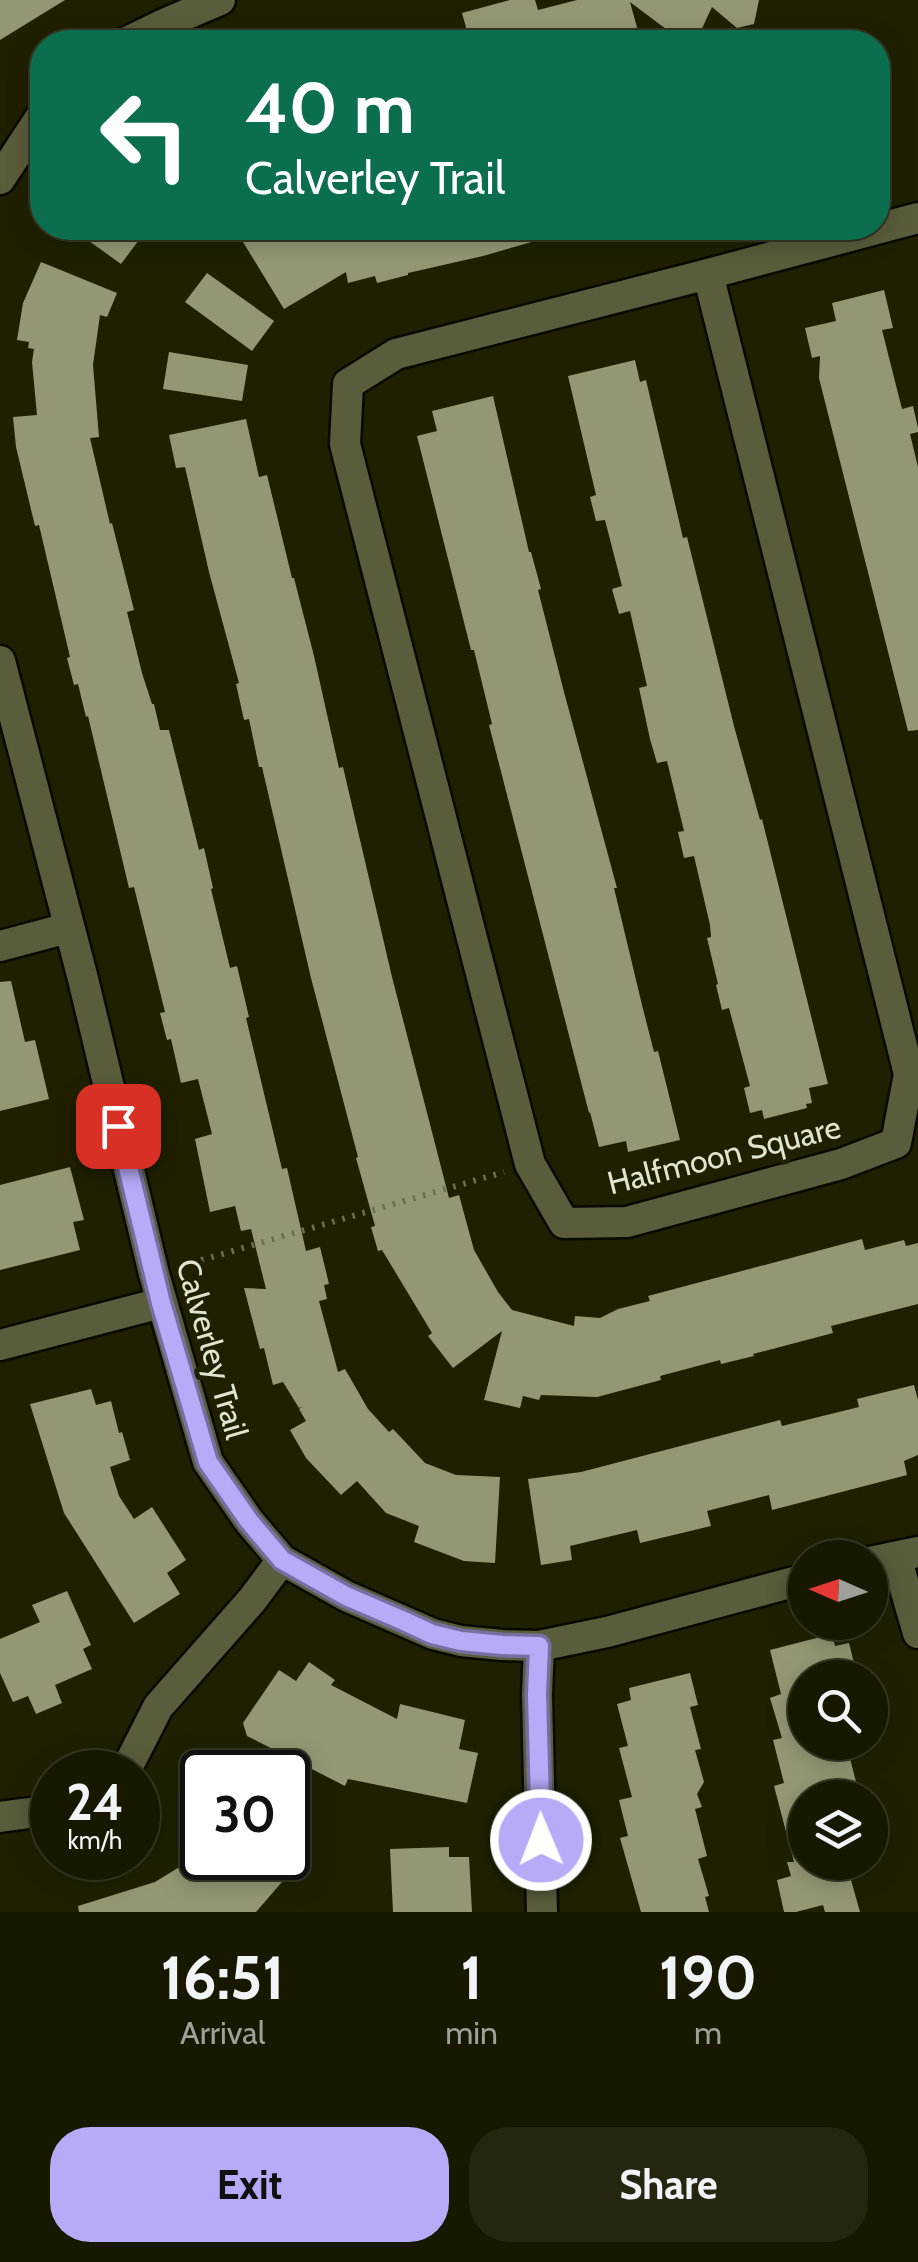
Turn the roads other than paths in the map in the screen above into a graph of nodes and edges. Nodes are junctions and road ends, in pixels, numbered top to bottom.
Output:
1 (220, 0) edge
2 (152, 30) edge
3 (30, 133) edge
4 (0, 179) edge
5 (918, 218) edge
6 (890, 225) edge
7 (836, 240) edge
8 (708, 274) junction
9 (0, 661) edge
10 (68, 928) junction
11 (0, 946) edge
12 (158, 1288) junction
13 (0, 1345) edge
14 (895, 1557) edge
15 (282, 1560) junction
16 (788, 1584) edge
17 (918, 1633) edge
18 (539, 1646) junction
19 (136, 1750) edge
20 (30, 1813) edge
21 (0, 1817) edge
22 (542, 1912) edge

1 - 2 street
3 - 4 street
5 - 6 street, Halfmoon Square
7 - 8 street, Halfmoon Square
8 - 8 street, Halfmoon Square
9 - 10 street, Calverley Trail
10 - 11 street
10 - 12 street, Calverley Trail
12 - 13 street
12 - 15 street, Calverley Trail
14 - 17 street
15 - 18 street, Calverley Trail
15 - 19 street
16 - 18 street, Calverley Trail
18 - 22 street
20 - 21 street

